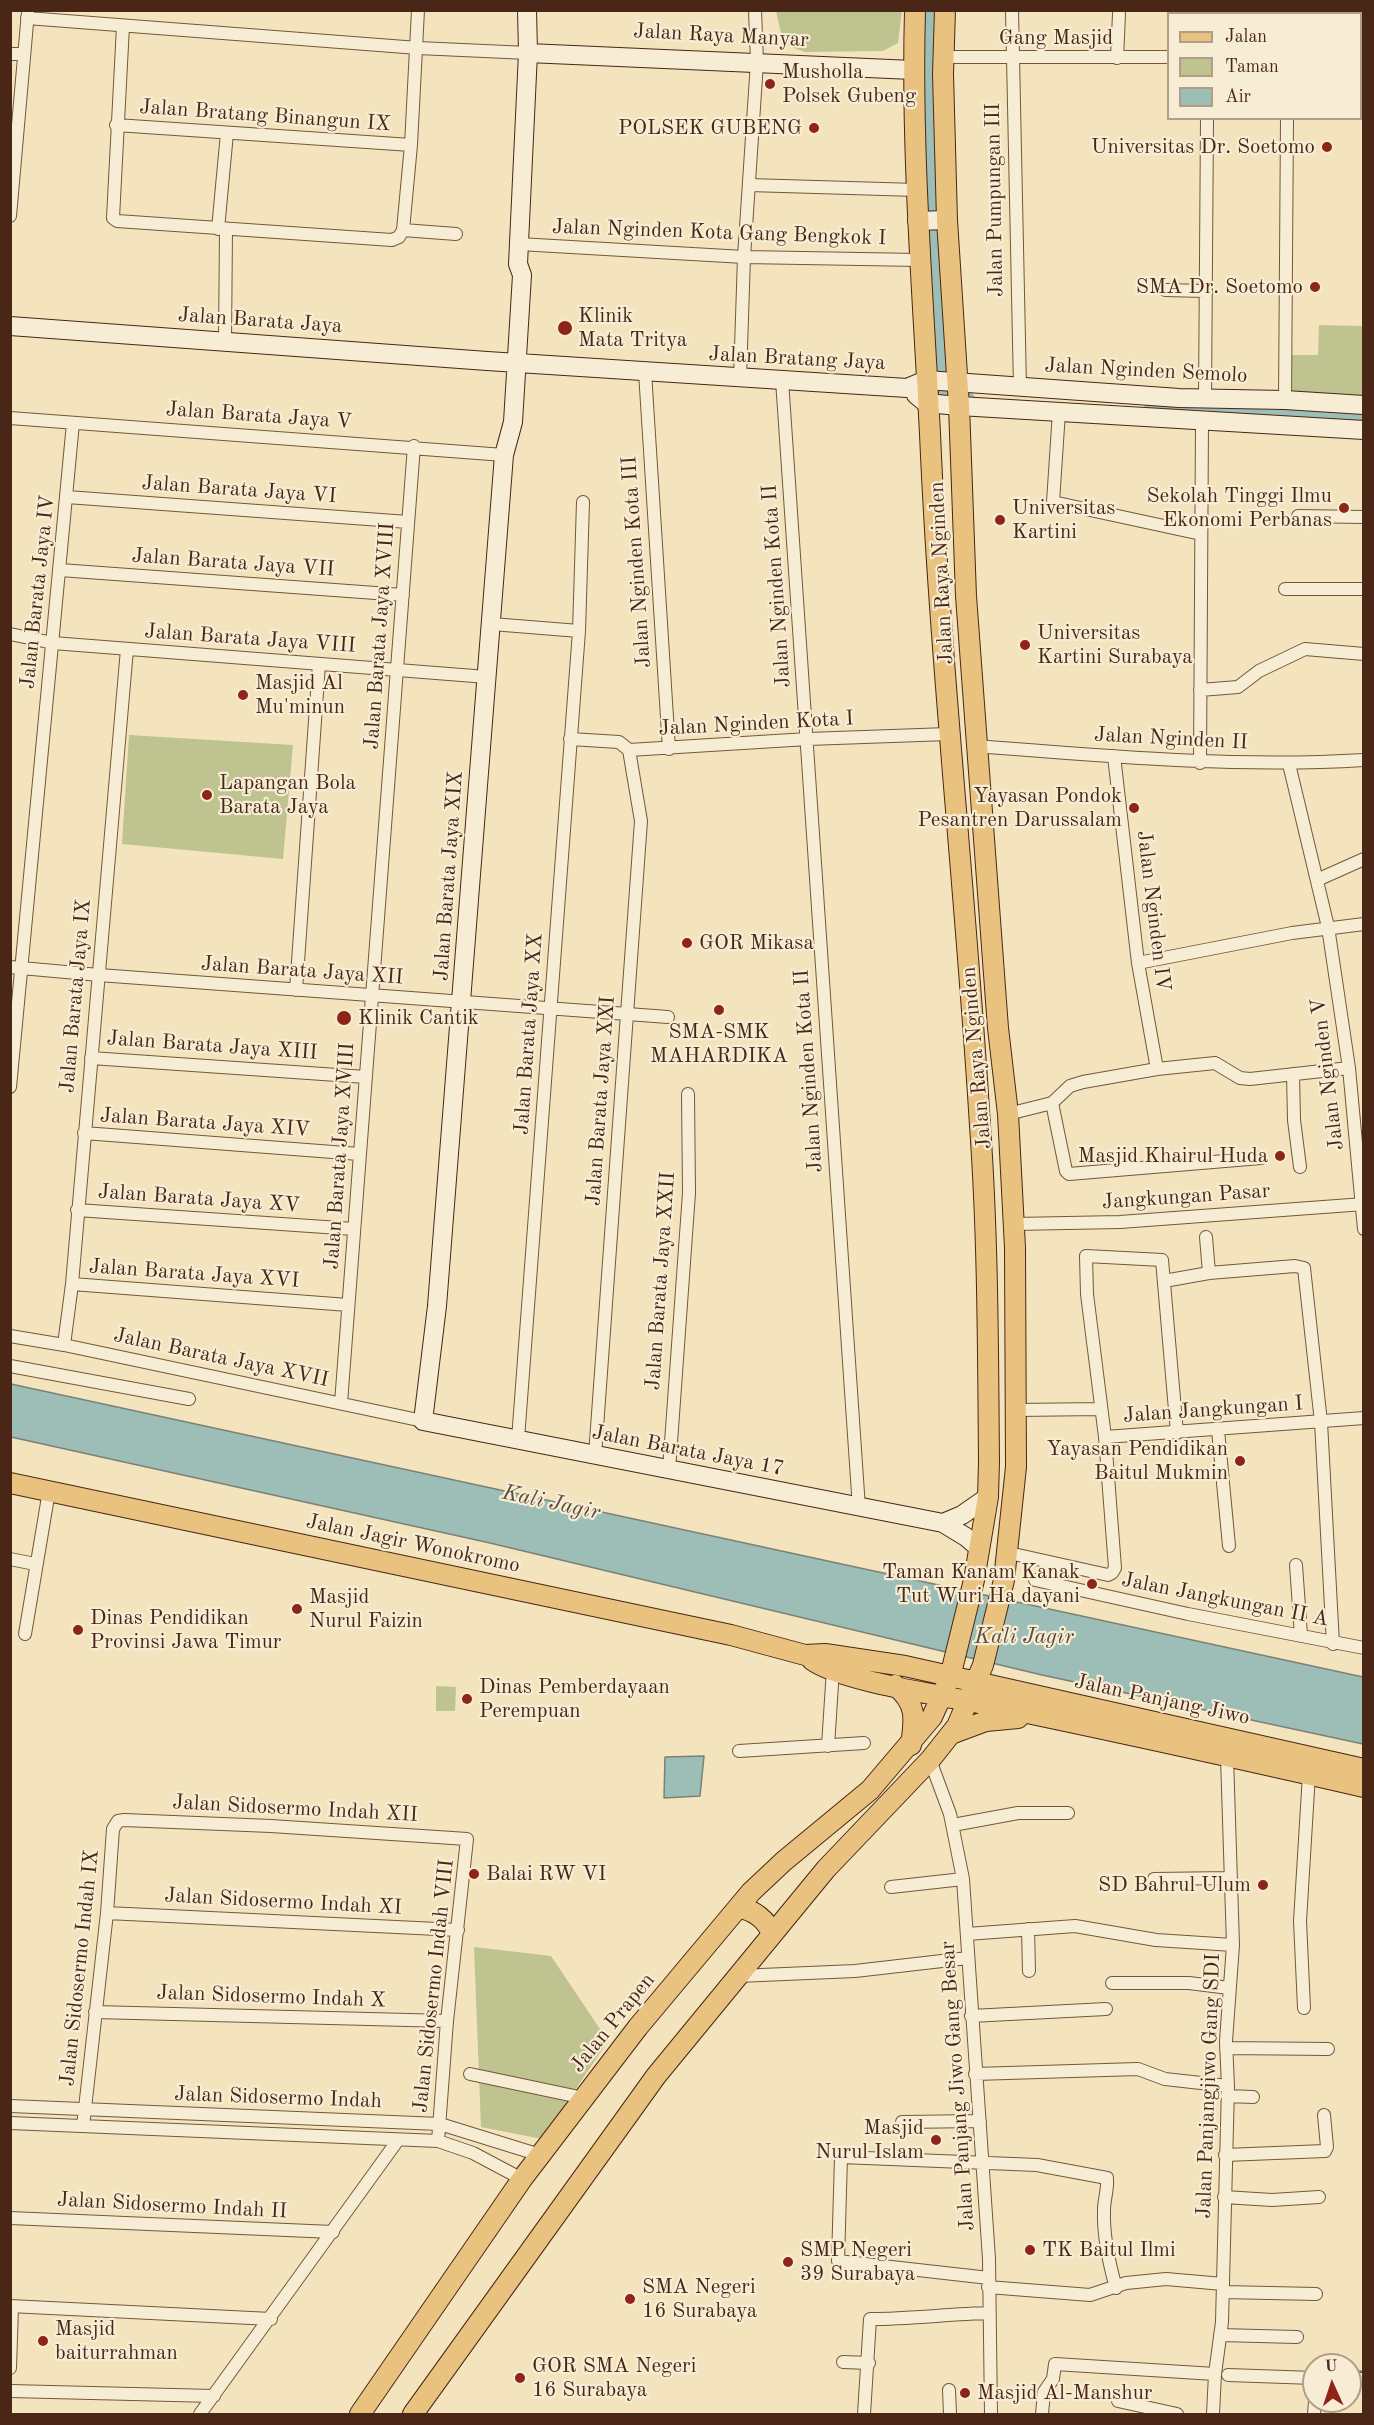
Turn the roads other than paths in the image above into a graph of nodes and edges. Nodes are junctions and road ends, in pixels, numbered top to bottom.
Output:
1 (418, 10) edge
2 (527, 10) edge
3 (755, 10) edge
4 (915, 10) edge
5 (945, 10) edge
6 (1012, 10) edge
7 (27, 14) edge
8 (1119, 14) dead end
9 (123, 26) junction
10 (418, 48) junction
11 (528, 53) junction
12 (10, 54) edge
13 (24, 54) junction
14 (944, 57) junction
15 (1167, 57) edge
16 (1012, 58) junction
17 (1117, 58) junction
18 (757, 62) junction
19 (913, 70) junction
20 (15, 108) edge
21 (1207, 120) edge
22 (1287, 120) edge
23 (116, 125) junction
24 (227, 133) junction
25 (411, 146) junction
26 (13, 161) edge
27 (749, 185) junction
28 (917, 190) junction
29 (10, 216) edge
30 (931, 221) junction
31 (222, 229) junction
32 (403, 230) junction
33 (456, 234) dead end
34 (519, 244) junction
35 (744, 257) junction
36 (919, 260) junction
37 (1165, 290) dead end
38 (1205, 291) junction
39 (10, 326) edge
40 (225, 341) junction
41 (511, 363) junction
42 (645, 372) junction
43 (740, 378) junction
44 (782, 380) junction
45 (907, 388) junction
46 (1020, 388) junction
47 (950, 389) junction
48 (1204, 399) junction
49 (1285, 400) junction
50 (926, 402) junction
51 (1364, 405) edge
52 (1059, 412) junction
53 (1252, 412) junction
54 (10, 418) edge
55 (73, 423) junction
56 (1202, 425) junction
57 (1364, 430) edge
58 (414, 446) junction
59 (505, 448) junction
60 (67, 497) junction
61 (583, 502) dead end
62 (1298, 516) dead end
63 (1364, 517) edge
64 (408, 522) junction
65 (1201, 534) junction
66 (60, 570) junction
67 (1285, 589) dead end
68 (1364, 589) edge
69 (403, 595) junction
70 (966, 596) junction
71 (937, 597) junction
72 (492, 624) junction
73 (579, 631) junction
74 (10, 634) edge
75 (53, 643) junction
76 (127, 649) junction
77 (1364, 654) edge
78 (319, 664) junction
79 (397, 670) junction
80 (487, 677) junction
81 (1200, 690) junction
82 (948, 734) junction
83 (570, 739) junction
84 (808, 739) junction
85 (976, 746) junction
86 (669, 749) junction
87 (629, 750) junction
88 (1114, 756) junction
89 (1364, 760) edge
90 (1200, 763) junction
91 (1289, 764) junction
92 (1364, 859) edge
93 (1317, 880) junction
94 (1364, 924) edge
95 (1328, 927) junction
96 (1138, 963) junction
97 (17, 968) edge
98 (99, 975) junction
99 (296, 990) junction
100 (372, 996) junction
101 (462, 1002) junction
102 (552, 1009) junction
103 (627, 1014) junction
104 (669, 1017) dead end
105 (998, 1028) junction
106 (974, 1030) junction
107 (91, 1058) junction
108 (1349, 1068) junction
109 (1157, 1069) junction
110 (1293, 1074) junction
111 (366, 1077) junction
112 (10, 1087) edge
113 (688, 1094) dead end
114 (1052, 1104) junction
115 (1008, 1114) junction
116 (84, 1133) junction
117 (359, 1154) junction
118 (1261, 1158) dead end
119 (1300, 1167) dead end
120 (1362, 1204) edge
121 (77, 1210) junction
122 (1014, 1224) junction
123 (354, 1229) junction
124 (1364, 1229) edge
125 (1206, 1237) dead end
126 (1209, 1273) junction
127 (1164, 1281) junction
128 (72, 1284) junction
129 (348, 1305) junction
130 (10, 1336) edge
131 (64, 1345) junction
132 (10, 1366) edge
133 (189, 1400) dead end
134 (341, 1403) junction
135 (1100, 1409) junction
136 (1017, 1410) junction
137 (1364, 1418) edge
138 (423, 1421) junction
139 (1321, 1422) junction
140 (1218, 1430) junction
141 (1177, 1434) junction
142 (1105, 1437) junction
143 (518, 1439) junction
144 (595, 1455) junction
145 (669, 1470) junction
146 (10, 1483) edge
147 (49, 1491) junction
148 (988, 1497) junction
149 (859, 1508) junction
150 (943, 1523) junction
151 (1229, 1546) dead end
152 (980, 1549) junction
153 (1009, 1553) junction
154 (10, 1560) edge
155 (35, 1564) junction
156 (1296, 1565) dead end
157 (1035, 1580) dead end
158 (25, 1634) dead end
159 (1301, 1635) junction
160 (1333, 1644) junction
161 (1364, 1648) edge
162 (805, 1654) junction
163 (833, 1669) junction
164 (950, 1677) junction
165 (895, 1685) junction
166 (972, 1692) junction
167 (942, 1697) junction
168 (1047, 1718) junction
169 (950, 1735) junction
170 (864, 1743) dead end
171 (911, 1745) junction
172 (828, 1746) junction
173 (739, 1751) dead end
174 (1227, 1757) junction
175 (930, 1760) junction
176 (1364, 1769) edge
177 (1309, 1774) junction
178 (1364, 1787) edge
179 (1068, 1813) dead end
180 (124, 1820) joint
181 (953, 1825) junction
182 (464, 1837) joint
183 (1230, 1878) junction
184 (963, 1879) junction
185 (1154, 1879) dead end
186 (891, 1887) dead end
187 (107, 1912) junction
188 (757, 1919) junction
189 (1028, 1929) junction
190 (458, 1930) junction
191 (967, 1934) junction
192 (1233, 1945) junction
193 (968, 1958) junction
194 (1029, 1971) dead end
195 (738, 1976) junction
196 (1112, 1983) dead end
197 (1230, 1988) junction
198 (1304, 2008) dead end
199 (1106, 2009) dead end
200 (95, 2012) junction
201 (971, 2016) junction
202 (447, 2021) junction
203 (1226, 2048) junction
204 (1328, 2049) dead end
205 (470, 2074) dead end
206 (975, 2074) junction
207 (1227, 2091) junction
208 (1253, 2097) dead end
209 (584, 2098) junction
210 (10, 2106) edge
211 (86, 2110) junction
212 (1324, 2115) dead end
213 (256, 2118) junction
214 (980, 2121) junction
215 (902, 2122) dead end
216 (10, 2123) edge
217 (440, 2124) junction
218 (83, 2126) junction
219 (256, 2134) junction
220 (375, 2139) junction
221 (398, 2140) junction
222 (438, 2141) junction
223 (540, 2155) junction
224 (1225, 2155) junction
225 (982, 2163) junction
226 (379, 2164) junction
227 (522, 2179) junction
228 (1224, 2197) junction
229 (1319, 2197) dead end
230 (10, 2218) edge
231 (333, 2232) junction
232 (988, 2283) junction
233 (1116, 2288) junction
234 (1223, 2288) junction
235 (1316, 2295) dead end
236 (11, 2307) edge
237 (989, 2313) junction
238 (271, 2319) junction
239 (1220, 2335) junction
240 (1297, 2337) dead end
241 (843, 2362) dead end
242 (869, 2363) junction
243 (10, 2368) edge
244 (1215, 2374) junction
245 (1228, 2375) dead end
246 (1302, 2378) edge
247 (949, 2390) dead end
248 (10, 2391) edge
249 (214, 2396) junction
250 (1118, 2401) dead end
251 (370, 2410) edge
252 (200, 2415) edge
253 (413, 2415) edge
254 (864, 2415) edge
255 (950, 2415) edge
256 (991, 2415) edge
257 (1042, 2415) edge
258 (1177, 2415) edge
259 (1213, 2415) edge

1 - 10 street
2 - 11 street, Jalan Barata Jaya XIX
3 - 18 street
4 - 19 main road
5 - 14 main road
6 - 16 street, Jalan Pumpungan III
7 - 9 street
7 - 13 street
8 - 17 street
9 - 10 street
9 - 23 street
10 - 11 street
10 - 25 street
11 - 18 street, Jalan Raya Manyar
11 - 34 street, Jalan Barata Jaya XIX
12 - 13 street
13 - 20 street
14 - 16 street, Gang Masjid
14 - 30 main road
15 - 17 street, Gang Masjid
16 - 17 street, Gang Masjid
16 - 46 street, Jalan Pumpungan III
18 - 19 street, Jalan Raya Manyar
18 - 27 street
19 - 28 main road
20 - 26 street
21 - 38 street
22 - 49 street
23 - 24 street, Jalan Bratang Binangun IX
23 - 31 street
24 - 25 street, Jalan Bratang Binangun IX
24 - 31 street
25 - 32 street
26 - 29 street
27 - 28 street
27 - 35 street
28 - 30 main road
30 - 36 main road
30 - 47 main road
31 - 32 street
31 - 40 street
32 - 33 street
34 - 35 street, Jalan Nginden Kota Gang Bengkok I
34 - 41 street, Jalan Barata Jaya XIX
35 - 36 street, Jalan Nginden Kota Gang Bengkok I
35 - 43 street
36 - 47 main road
37 - 38 street
38 - 48 street
39 - 40 street, Jalan Barata Jaya
40 - 41 street, Jalan Barata Jaya
41 - 42 street, Jalan Bratang Jaya
41 - 59 street, Jalan Barata Jaya XIX
42 - 43 street, Jalan Bratang Jaya
42 - 86 street, Jalan Nginden Kota III
43 - 44 street, Jalan Bratang Jaya
44 - 45 street, Jalan Bratang Jaya
44 - 84 street, Jalan Nginden Kota II
45 - 47 street, Jalan Bratang Jaya
45 - 50 street, Jalan Bratang Jaya
46 - 47 street, Jalan Nginden Semolo
46 - 48 street, Jalan Nginden Semolo
47 - 50 main road
47 - 50 street, Jalan Nginden Semolo
47 - 52 street, Jalan Nginden Semolo
47 - 70 main road, Jalan Raya Nginden
48 - 53 street, Jalan Nginden Semolo
49 - 51 street, Jalan Nginden Semolo
49 - 53 street, Jalan Nginden Semolo
50 - 71 main road, Jalan Raya Nginden
52 - 56 street, Jalan Nginden Semolo
52 - 65 street
53 - 56 street, Jalan Nginden Semolo
53 - 57 street, Jalan Nginden Semolo
54 - 55 street, Jalan Barata Jaya V
55 - 58 street, Jalan Barata Jaya V
55 - 60 street, Jalan Barata Jaya IV
56 - 65 street
58 - 59 street, Jalan Barata Jaya V
58 - 64 street, Jalan Barata Jaya XVIII
59 - 72 street, Jalan Barata Jaya XIX
60 - 64 street, Jalan Barata Jaya VI
60 - 66 street, Jalan Barata Jaya IV
61 - 73 street, Jalan Barata Jaya XX
62 - 63 street
64 - 69 street, Jalan Barata Jaya XVIII
65 - 81 street
66 - 69 street, Jalan Barata Jaya VII
66 - 75 street, Jalan Barata Jaya IV
67 - 68 street
69 - 79 street, Jalan Barata Jaya XVIII
70 - 71 main road
70 - 85 main road, Jalan Raya Nginden
71 - 82 main road, Jalan Raya Nginden
72 - 73 street
72 - 80 street, Jalan Barata Jaya XIX
73 - 83 street, Jalan Barata Jaya XX
74 - 75 street, Jalan Barata Jaya VIII
75 - 76 street, Jalan Barata Jaya VIII
75 - 97 street, Jalan Barata Jaya IV
76 - 78 street, Jalan Barata Jaya VIII
76 - 98 street, Jalan Barata Jaya IX
77 - 81 street
78 - 79 street, Jalan Barata Jaya VIII
78 - 99 street
79 - 80 street, Jalan Barata Jaya VIII
79 - 100 street, Jalan Barata Jaya XVIII
80 - 101 street, Jalan Barata Jaya XIX
81 - 90 street
82 - 84 street, Jalan Nginden Kota I
82 - 106 main road, Jalan Raya Nginden
83 - 87 street, Jalan Nginden Kota I
83 - 102 street, Jalan Barata Jaya XX
84 - 86 street, Jalan Nginden Kota I
84 - 149 street, Jalan Nginden Kota II
85 - 88 street, Jalan Nginden II
85 - 105 main road, Jalan Raya Nginden
86 - 87 street, Jalan Nginden Kota I
87 - 103 street, Jalan Barata Jaya XXI
88 - 90 street, Jalan Nginden II
88 - 96 street, Jalan Nginden IV
89 - 91 street, Jalan Nginden II
90 - 91 street, Jalan Nginden II
91 - 93 street, Jalan Nginden V
92 - 93 street
93 - 95 street, Jalan Nginden V
94 - 95 street
95 - 96 street
95 - 108 street, Jalan Nginden V
96 - 109 street, Jalan Nginden IV
97 - 98 street, Jalan Barata Jaya XII
97 - 112 street, Jalan Barata Jaya IV
98 - 99 street, Jalan Barata Jaya XII
98 - 107 street, Jalan Barata Jaya IX
99 - 100 street, Jalan Barata Jaya XII
100 - 101 street, Jalan Barata Jaya XII
100 - 111 street, Jalan Barata Jaya XVIII
101 - 102 street, Jalan Barata Jaya XII
101 - 138 street, Jalan Barata Jaya XIX
102 - 103 street, Jalan Barata Jaya XII
102 - 143 street, Jalan Barata Jaya XX
103 - 104 street, Jalan Barata Jaya XII
103 - 144 street, Jalan Barata Jaya XXI
105 - 106 street
105 - 115 main road, Jalan Raya Nginden
106 - 148 main road, Jalan Raya Nginden
107 - 111 street, Jalan Barata Jaya XIII
107 - 116 street, Jalan Barata Jaya IX
108 - 110 street
108 - 120 street, Jalan Nginden V
109 - 110 street
109 - 114 street
110 - 119 street
111 - 117 street, Jalan Barata Jaya XVIII
113 - 145 street, Jalan Barata Jaya XXII
114 - 115 street
114 - 118 street
115 - 122 main road, Jalan Raya Nginden
116 - 117 street, Jalan Barata Jaya XIV
116 - 121 street, Jalan Barata Jaya IX
117 - 123 street, Jalan Barata Jaya XVIII
120 - 122 street, Jangkungan Pasar
120 - 124 street, Jalan Nginden V
121 - 123 street, Jalan Barata Jaya XV
121 - 128 street, Jalan Barata Jaya IX
122 - 136 main road, Jalan Raya Nginden
123 - 129 street, Jalan Barata Jaya XVIII
125 - 126 street
126 - 127 street
126 - 139 street, Jalan Jangkungan II A
127 - 135 street
127 - 141 street
128 - 129 street, Jalan Barata Jaya XVI
128 - 131 street, Jalan Barata Jaya IX
129 - 134 street, Jalan Barata Jaya XVIII
130 - 131 street, Jalan Barata Jaya XVII
131 - 134 street, Jalan Barata Jaya XVII
132 - 133 street
134 - 138 street, Jalan Barata Jaya XVII
135 - 136 street, Jalan Jangkungan I
135 - 142 street, Jalan Jangkungan I
136 - 153 main road, Jalan Raya Nginden
137 - 139 street, Jalan Jangkungan I
138 - 143 street, Jalan Barata Jaya 17
139 - 140 street, Jalan Jangkungan I
139 - 160 street, Jalan Jangkungan II A
140 - 141 street, Jalan Jangkungan I
140 - 151 street
141 - 142 street, Jalan Jangkungan I
142 - 153 street
143 - 144 street, Jalan Barata Jaya 17
144 - 145 street, Jalan Barata Jaya 17
145 - 149 street, Jalan Barata Jaya 17
146 - 147 main road, Jalan Jagir Wonokromo
147 - 155 street
147 - 162 main road, Jalan Jagir Wonokromo
148 - 150 street
148 - 152 main road, Jalan Raya Nginden
149 - 150 street, Jalan Barata Jaya 17
150 - 152 street, Jalan Barata Jaya 17
152 - 164 main road, Jalan Raya Nginden
153 - 166 main road, Jalan Raya Nginden
154 - 155 street
155 - 158 street
156 - 159 street
157 - 159 street, Jalan Jangkungan II A
159 - 160 street, Jalan Jangkungan II A
160 - 161 street
162 - 163 main road, Jalan Jagir Wonokromo
162 - 164 main road, Jalan Jagir Wonokromo
163 - 165 main road, Jalan Jagir Wonokromo
163 - 172 street
164 - 166 main road, Jalan Panjang Jiwo
164 - 167 main road, Jalan Raya Nginden
165 - 167 main road, Jalan Jagir Wonokromo
165 - 171 main road
166 - 167 main road, Jalan Jagir Wonokromo
166 - 168 main road, Jalan Panjang Jiwo
166 - 169 main road, Jalan Prapen
166 - 176 main road, Jalan Panjang Jiwo
167 - 171 main road, Jalan Prapen
168 - 169 main road
168 - 174 main road, Jalan Panjang Jiwo
169 - 175 main road, Jalan Prapen
170 - 172 street
171 - 188 main road, Jalan Prapen
172 - 173 street
174 - 177 main road, Jalan Panjang Jiwo
174 - 183 street, Jalan Panjangjiwo Gang SDI
175 - 181 street, Jalan Panjang Jiwo Gang Besar
175 - 188 main road, Jalan Prapen
177 - 178 main road, Jalan Panjang Jiwo
177 - 198 street
179 - 181 street
180 - 182 street, Jalan Sidosermo Indah XII
180 - 187 street, Jalan Sidosermo Indah IX
181 - 184 street, Jalan Panjang Jiwo Gang Besar
182 - 190 street, Jalan Sidosermo Indah VIII
183 - 185 street
183 - 192 street, Jalan Panjangjiwo Gang SDI
184 - 186 street
184 - 191 street, Jalan Panjang Jiwo Gang Besar
187 - 190 street, Jalan Sidosermo Indah XI
187 - 200 street, Jalan Sidosermo Indah IX
188 - 195 main road, Jalan Prapen
188 - 209 main road, Jalan Prapen
189 - 191 street
189 - 192 street
189 - 194 street
190 - 202 street, Jalan Sidosermo Indah VIII
191 - 193 street, Jalan Panjang Jiwo Gang Besar
192 - 197 street, Jalan Panjangjiwo Gang SDI
193 - 195 street
193 - 201 street, Jalan Panjang Jiwo Gang Besar
195 - 253 main road, Jalan Prapen
196 - 197 street
197 - 203 street, Jalan Panjangjiwo Gang SDI
199 - 201 street
200 - 202 street, Jalan Sidosermo Indah X
200 - 211 street, Jalan Sidosermo Indah IX
201 - 206 street, Jalan Panjang Jiwo Gang Besar
202 - 217 street, Jalan Sidosermo Indah VIII
203 - 204 street
203 - 207 street, Jalan Panjangjiwo Gang SDI
205 - 209 street
206 - 207 street
206 - 214 street, Jalan Panjang Jiwo Gang Besar
207 - 208 street
207 - 224 street, Jalan Panjangjiwo Gang SDI
209 - 223 main road, Jalan Prapen
210 - 211 street, Jalan Sidosermo Indah
211 - 213 street, Jalan Sidosermo Indah
211 - 218 street, Jalan Sidosermo Indah IX
212 - 224 street
213 - 217 street, Jalan Sidosermo Indah
213 - 219 street
214 - 215 street
214 - 225 street, Jalan Panjang Jiwo Gang Besar
216 - 218 street, Jalan Sidosermo Indah
217 - 222 street, Jalan Sidosermo Indah VIII
217 - 223 street, Jalan Sidosermo Indah
218 - 219 street, Jalan Sidosermo Indah
219 - 220 street, Jalan Sidosermo Indah
220 - 221 street, Jalan Sidosermo Indah
220 - 226 street
221 - 222 street, Jalan Sidosermo Indah
221 - 226 street
222 - 227 street, Jalan Sidosermo Indah
223 - 227 main road, Jalan Prapen
224 - 228 street, Jalan Panjangjiwo Gang SDI
225 - 232 street, Jalan Panjang Jiwo Gang Besar
225 - 232 street
225 - 233 street
226 - 231 street
227 - 251 main road, Jalan Prapen
228 - 229 street
228 - 234 street, Jalan Panjangjiwo Gang SDI
230 - 231 street, Jalan Sidosermo Indah II
231 - 238 street
232 - 233 street
232 - 237 street, Jalan Panjang Jiwo Gang Besar
233 - 234 street
234 - 235 street
234 - 239 street, Jalan Panjangjiwo Gang SDI
236 - 238 street
236 - 243 street
237 - 242 street
237 - 256 street, Jalan Panjang Jiwo Gang Besar
238 - 249 street
239 - 240 street
239 - 244 street, Jalan Panjangjiwo Gang SDI
241 - 242 street
242 - 254 street
244 - 257 street
244 - 259 street, Jalan Panjangjiwo Gang SDI
245 - 246 street
247 - 255 street
248 - 249 street
249 - 252 street
250 - 258 street

